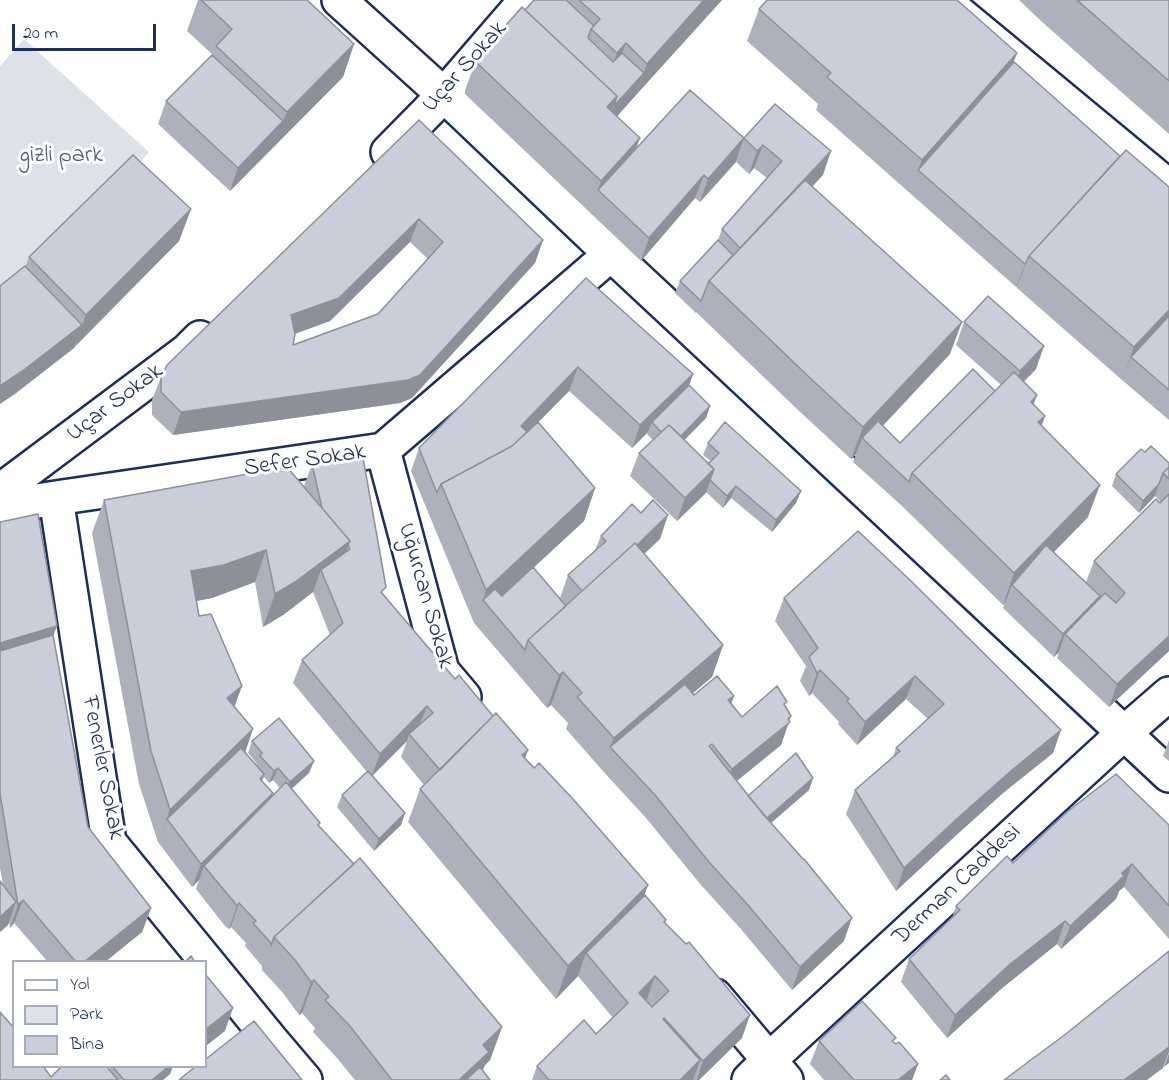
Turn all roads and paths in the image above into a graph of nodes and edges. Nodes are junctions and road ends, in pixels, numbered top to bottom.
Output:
1 (339, 0) edge
2 (526, 0) edge
3 (943, 0) edge
4 (444, 95) junction
5 (370, 170) edge
6 (1169, 187) edge
7 (611, 254) junction
8 (221, 318) edge
9 (383, 450) junction
10 (0, 491) edge
11 (56, 498) junction
12 (0, 507) edge
13 (1169, 693) edge
14 (480, 716) edge
15 (1124, 733) junction
16 (1169, 776) edge
17 (206, 960) edge
18 (207, 962) edge
19 (693, 969) edge
20 (768, 1073) edge
21 (305, 1080) edge

1 - 4 street
2 - 4 street, Uçar Sokak
3 - 6 street
4 - 5 street, Uçar Sokak
4 - 7 street
7 - 9 street, Sefer Sokak
7 - 15 street
8 - 10 street, Uçar Sokak
9 - 11 street, Sefer Sokak
9 - 14 street, Uğurcan Sokak
11 - 12 street, Sefer Sokak
11 - 17 street, Fenerler Sokak
13 - 15 street, Derman Caddesi
15 - 16 street
15 - 20 street, Derman Caddesi
18 - 21 street, Fenerler Sokak
19 - 20 street

